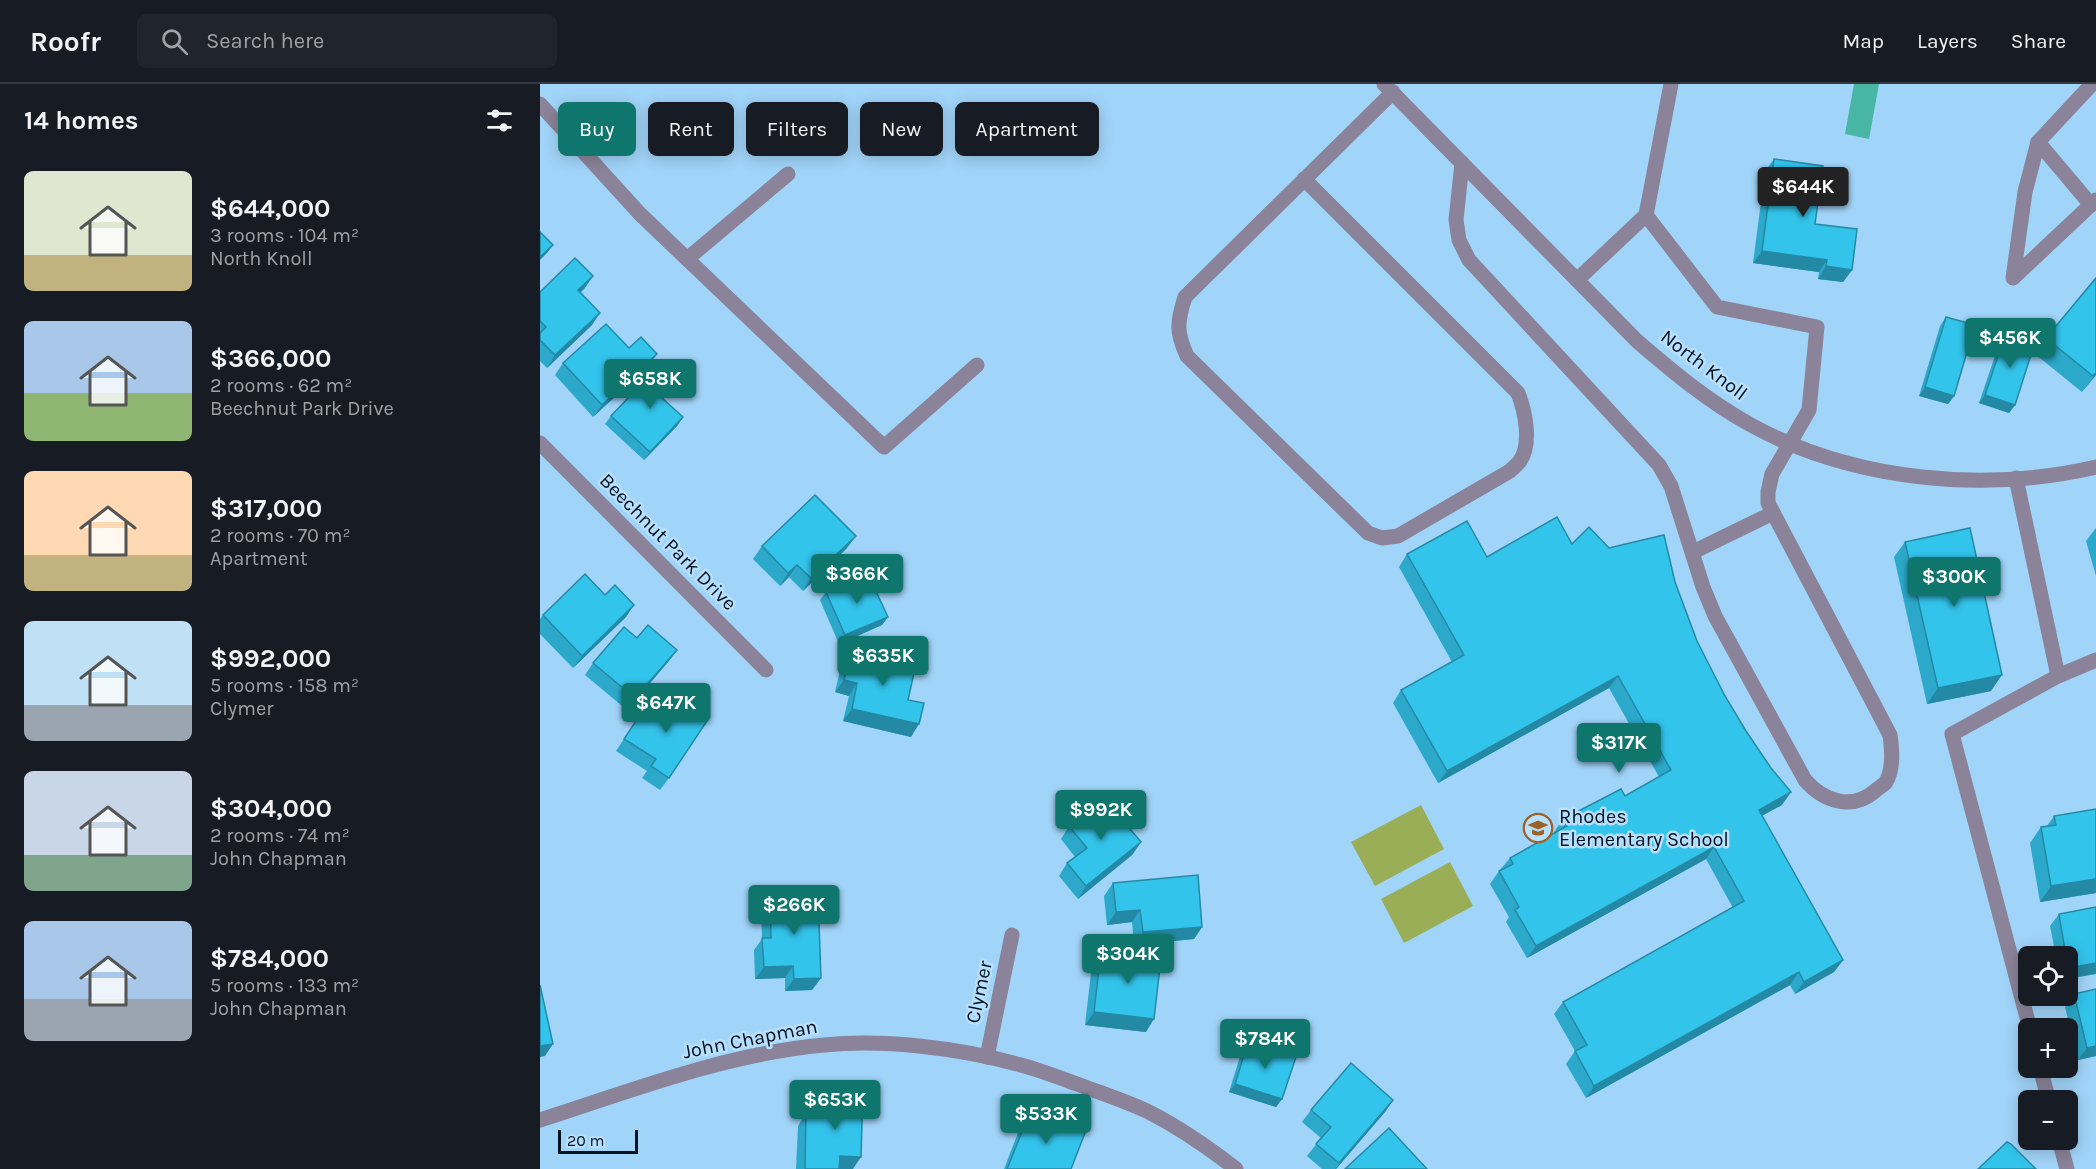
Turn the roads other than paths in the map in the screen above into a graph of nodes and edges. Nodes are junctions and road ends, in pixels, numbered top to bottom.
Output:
1 (1671, 84) edge
2 (2092, 84) edge
3 (1389, 88) edge
4 (540, 104) edge
5 (2038, 142) junction
6 (1462, 163) junction
7 (788, 174) dead end
8 (1304, 179) junction
9 (2093, 203) edge
10 (1646, 215) junction
11 (687, 259) junction
12 (1577, 280) junction
13 (977, 365) dead end
14 (540, 443) edge
15 (1791, 443) junction
16 (2096, 467) edge
17 (2016, 478) junction
18 (1773, 513) junction
19 (1693, 552) junction
20 (2096, 660) edge
21 (766, 670) dead end
22 (2058, 676) junction
23 (1012, 935) dead end
24 (2027, 1018) edge
25 (987, 1057) junction
26 (540, 1120) edge
27 (2062, 1150) edge
28 (1236, 1169) edge
29 (2067, 1169) edge

1 - 10 street
2 - 5 street
3 - 6 street, North Knoll
3 - 8 street
4 - 11 street
5 - 9 street
5 - 9 street
6 - 12 street, North Knoll
6 - 19 street
7 - 11 street
8 - 8 street
10 - 12 street
10 - 15 street
11 - 13 street
12 - 15 street, North Knoll
14 - 21 street, Beechnut Park Drive
15 - 17 street, North Knoll
15 - 18 street
16 - 17 street, North Knoll
17 - 22 street
18 - 19 street
18 - 19 street
20 - 22 street
22 - 24 street
23 - 25 street, Clymer
25 - 26 street, John Chapman
25 - 28 street, John Chapman
27 - 29 street

